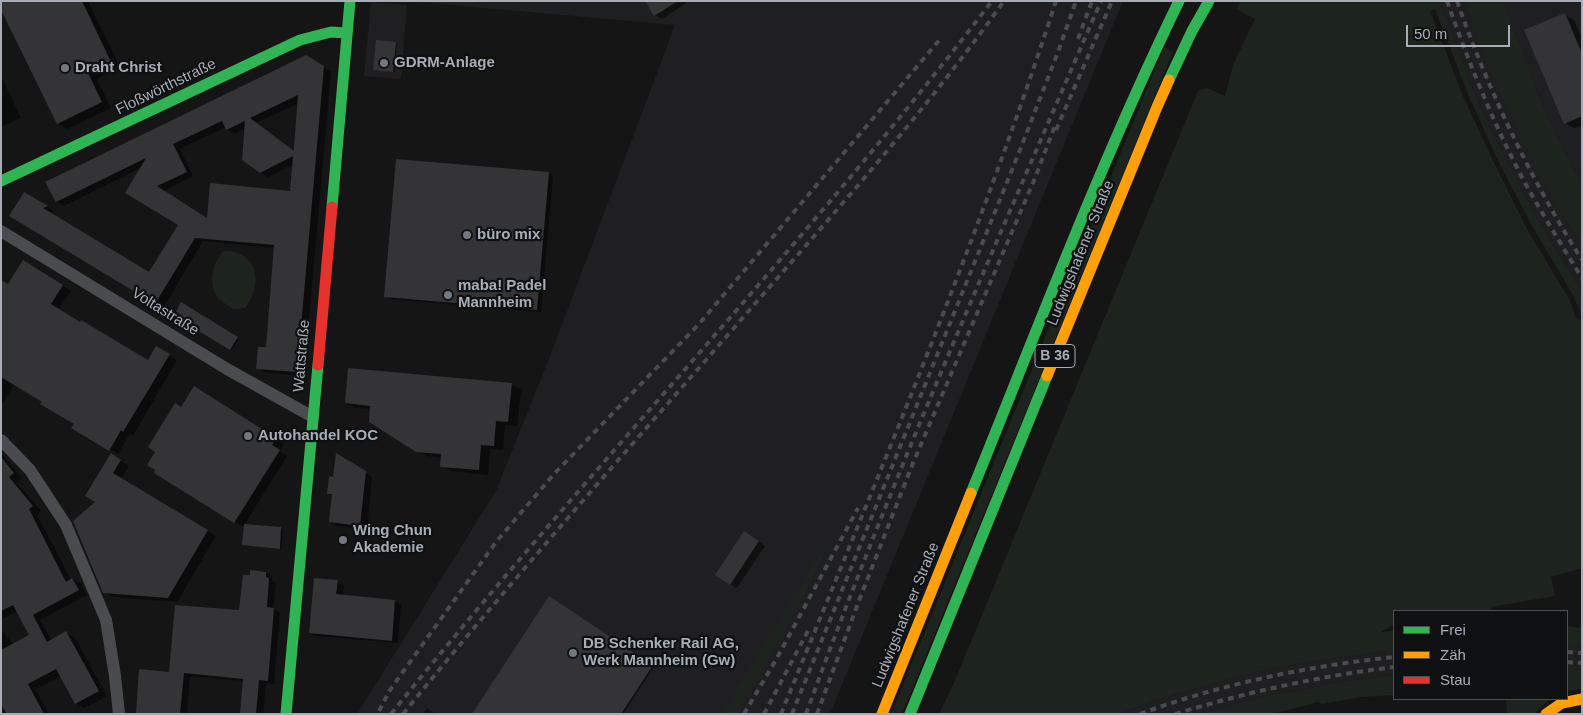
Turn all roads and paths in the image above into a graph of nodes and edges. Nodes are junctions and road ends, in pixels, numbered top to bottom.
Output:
1 (350, 1) edge
2 (1179, 1) edge
3 (1209, 1) edge
4 (347, 33) junction
5 (1, 182) edge
6 (1, 231) edge
7 (313, 417) junction
8 (1, 440) edge
9 (1582, 699) edge
10 (119, 714) edge
11 (286, 714) edge
12 (882, 714) edge
13 (910, 714) edge
14 (1546, 714) edge

1 - 4 main road, Wattstraße
2 - 12 main road, Ludwigshafener Straße / B 36
3 - 13 main road, Ludwigshafener Straße / B 36
4 - 5 main road, Floßwörthstraße
4 - 7 main road, Wattstraße
6 - 7 street, Voltastraße
7 - 11 main road, Wattstraße
8 - 10 street
9 - 14 main road

